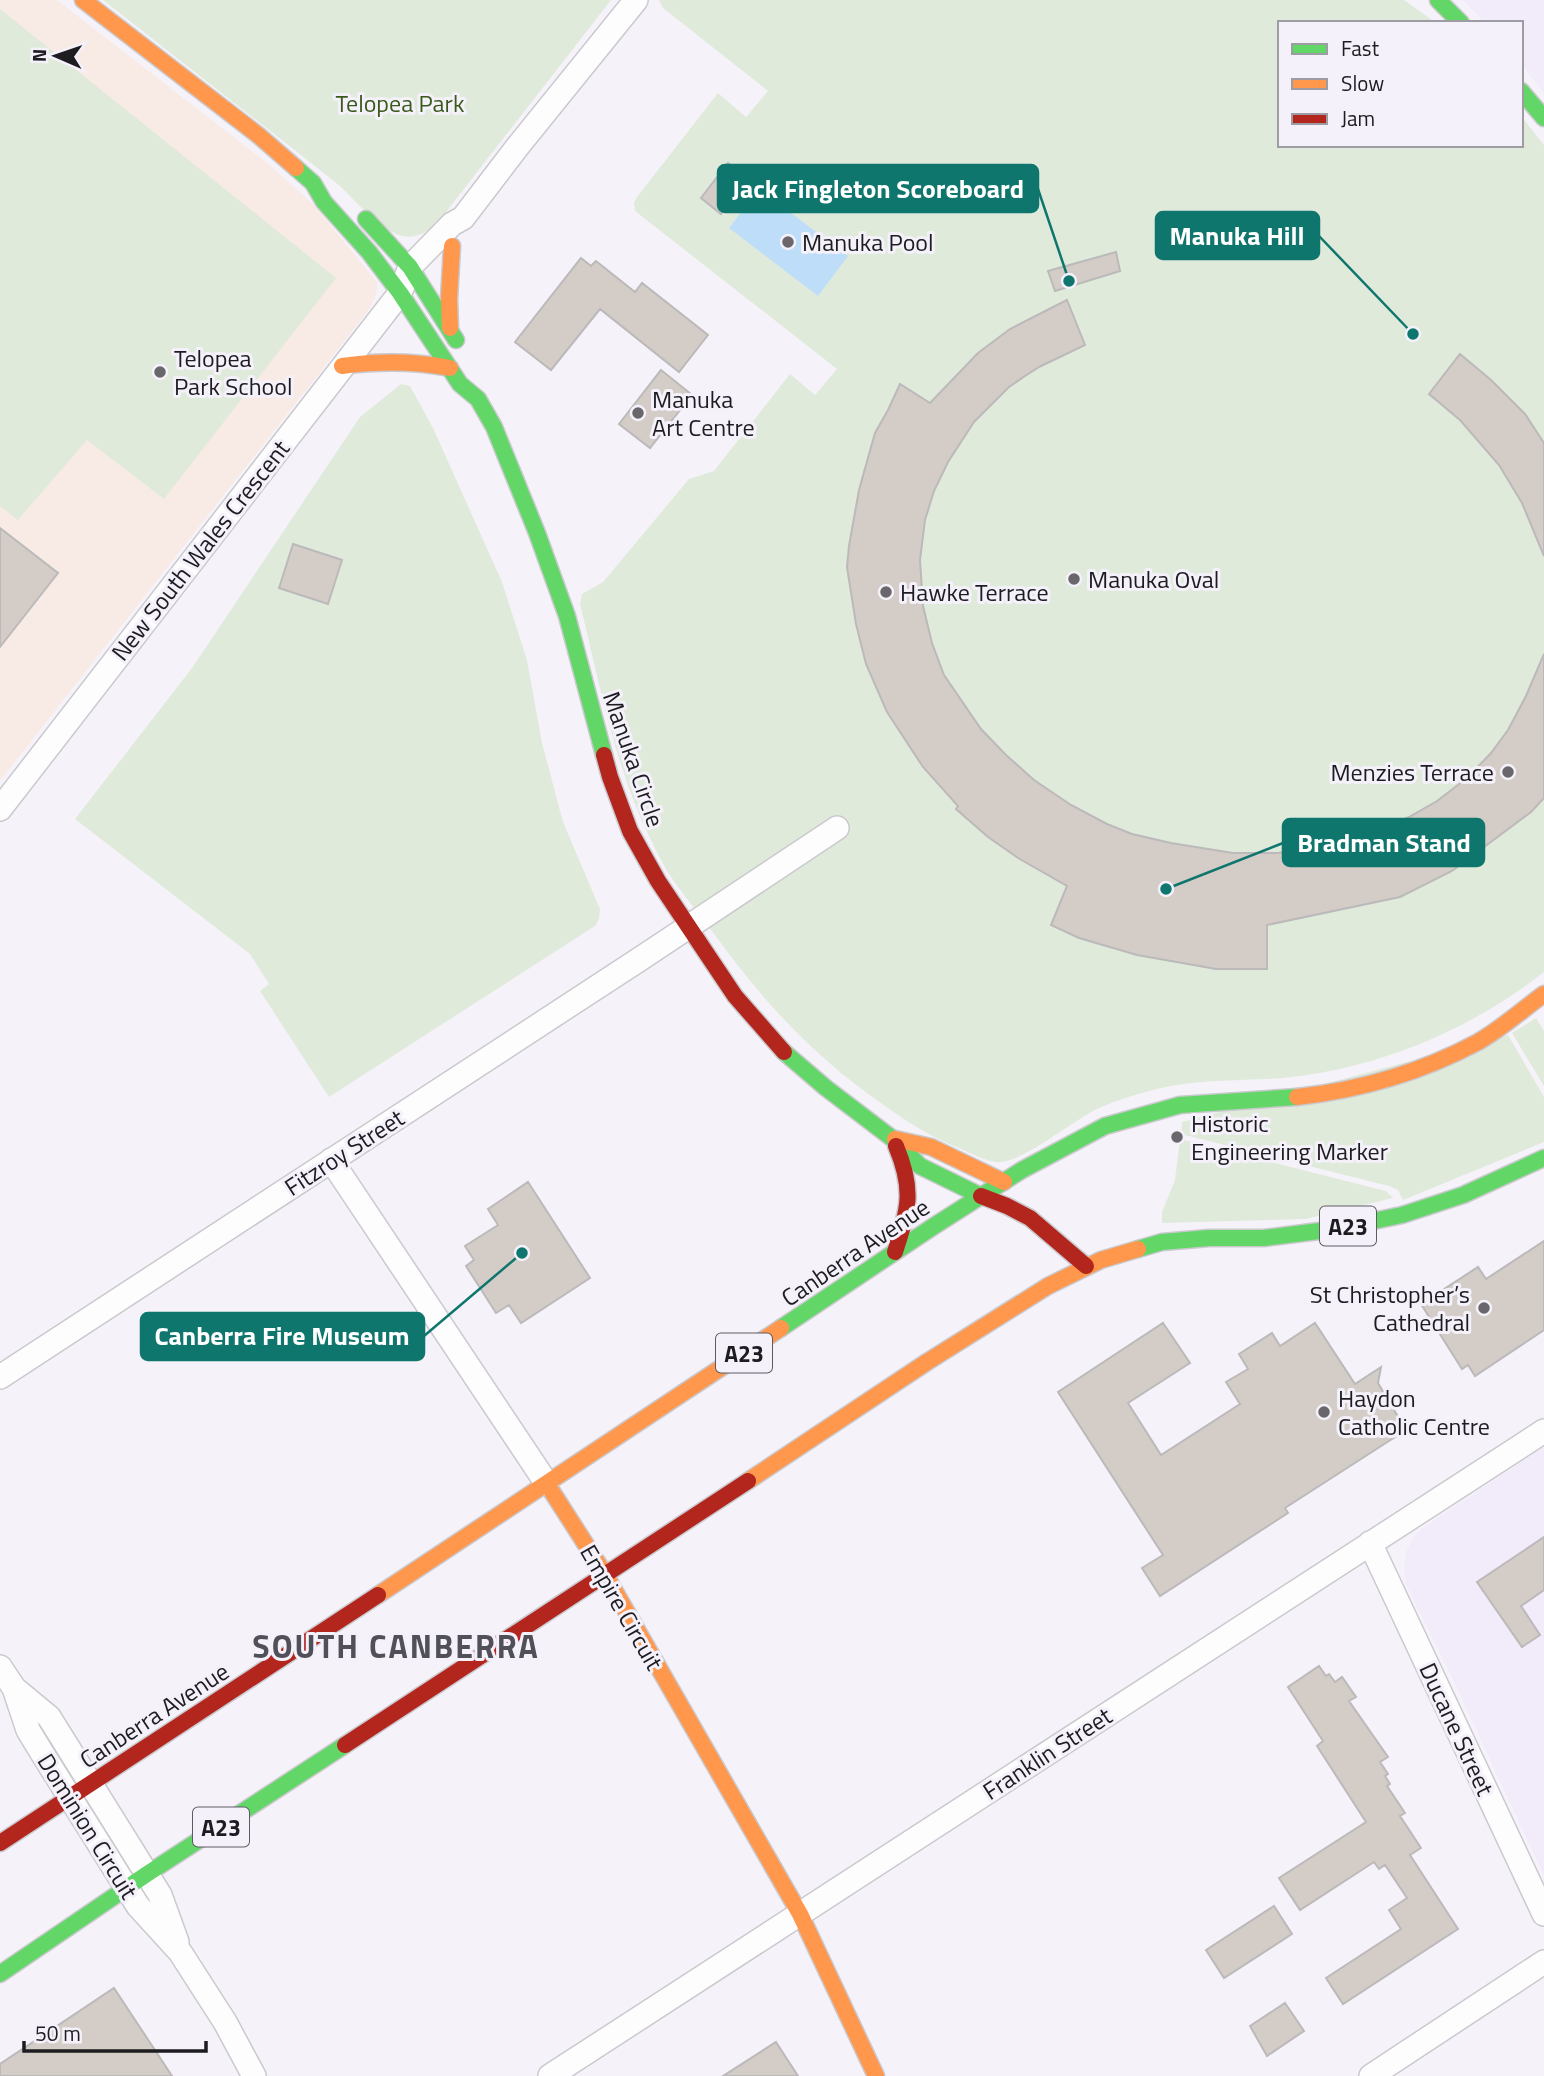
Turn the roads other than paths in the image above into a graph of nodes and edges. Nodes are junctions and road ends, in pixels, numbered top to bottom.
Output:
1 (83, 0) edge
2 (636, 0) edge
3 (1438, 0) edge
4 (1459, 21) edge
5 (1523, 93) edge
6 (1544, 118) edge
7 (313, 183) junction
8 (333, 189) dead end
9 (352, 206) dead end
10 (463, 218) junction
11 (452, 246) junction
12 (410, 281) junction
13 (450, 330) junction
14 (461, 350) dead end
15 (342, 366) junction
16 (450, 368) junction
17 (478, 379) dead end
18 (478, 399) junction
19 (0, 809) edge
20 (837, 828) dead end
21 (688, 927) junction
22 (1541, 998) edge
23 (1544, 1015) edge
24 (894, 1139) junction
25 (1544, 1158) edge
26 (331, 1160) junction
27 (1004, 1182) junction
28 (1022, 1192) dead end
29 (981, 1196) junction
30 (1071, 1232) dead end
31 (895, 1252) junction
32 (1086, 1266) junction
33 (0, 1377) edge
34 (1544, 1431) edge
35 (547, 1485) junction
36 (1370, 1543) junction
37 (606, 1576) junction
38 (0, 1667) edge
39 (14, 1688) junction
40 (91, 1784) junction
41 (70, 1798) junction
42 (0, 1843) edge
43 (147, 1874) junction
44 (127, 1888) junction
45 (800, 1914) junction
46 (1544, 1914) edge
47 (180, 1952) junction
48 (1544, 1962) edge
49 (0, 1974) edge
50 (254, 2076) edge
51 (550, 2076) edge
52 (876, 2076) edge
53 (1371, 2076) edge

1 - 7 main road
2 - 10 street, New South Wales Crescent
3 - 4 main road
5 - 6 main road
7 - 8 main road
7 - 12 main road
9 - 12 main road
10 - 11 street, New South Wales Crescent
10 - 12 street, New South Wales Crescent
11 - 12 street, New South Wales Crescent
11 - 13 main road
12 - 13 main road
12 - 15 street, New South Wales Crescent
12 - 16 main road, Manuka Circle
13 - 14 main road
15 - 16 main road
15 - 19 street, New South Wales Crescent
16 - 18 main road, Manuka Circle
17 - 18 main road, Manuka Circle
18 - 21 main road, Manuka Circle
20 - 21 street, Fitzroy Street
21 - 24 main road, Manuka Circle
21 - 26 street, Fitzroy Street
22 - 23 main road
22 - 27 main road, Canberra Avenue / A23
24 - 27 main road, Manuka Circle
24 - 29 main road, Manuka Circle
24 - 31 main road
25 - 32 main road, A23
26 - 33 street, Fitzroy Street
26 - 35 street, Empire Circuit
27 - 28 main road, Manuka Circle
27 - 29 main road, Canberra Avenue / A23
29 - 31 main road, Canberra Avenue / A23
29 - 32 main road, Manuka Circle
30 - 32 main road
31 - 35 main road, Canberra Avenue / A23
32 - 37 main road, A23
34 - 36 street, Franklin Street
35 - 37 main road, Empire Circuit
35 - 40 main road, Canberra Avenue / A23
36 - 45 street, Franklin Street
36 - 46 street, Ducane Street
37 - 43 main road, A23
37 - 45 main road, Empire Circuit
38 - 39 street, Dominion Circuit
39 - 40 street, Dominion Circuit
39 - 41 street, Dominion Circuit
40 - 41 main road, Canberra Avenue / A23
40 - 43 street, Dominion Circuit
41 - 42 main road, Canberra Avenue / A23
41 - 44 street, Dominion Circuit
43 - 44 main road, A23
43 - 47 street, Dominion Circuit
44 - 47 street, Dominion Circuit
44 - 49 main road, A23
45 - 51 street, Franklin Street
45 - 52 main road, Empire Circuit
47 - 50 street, Dominion Circuit
48 - 53 street

